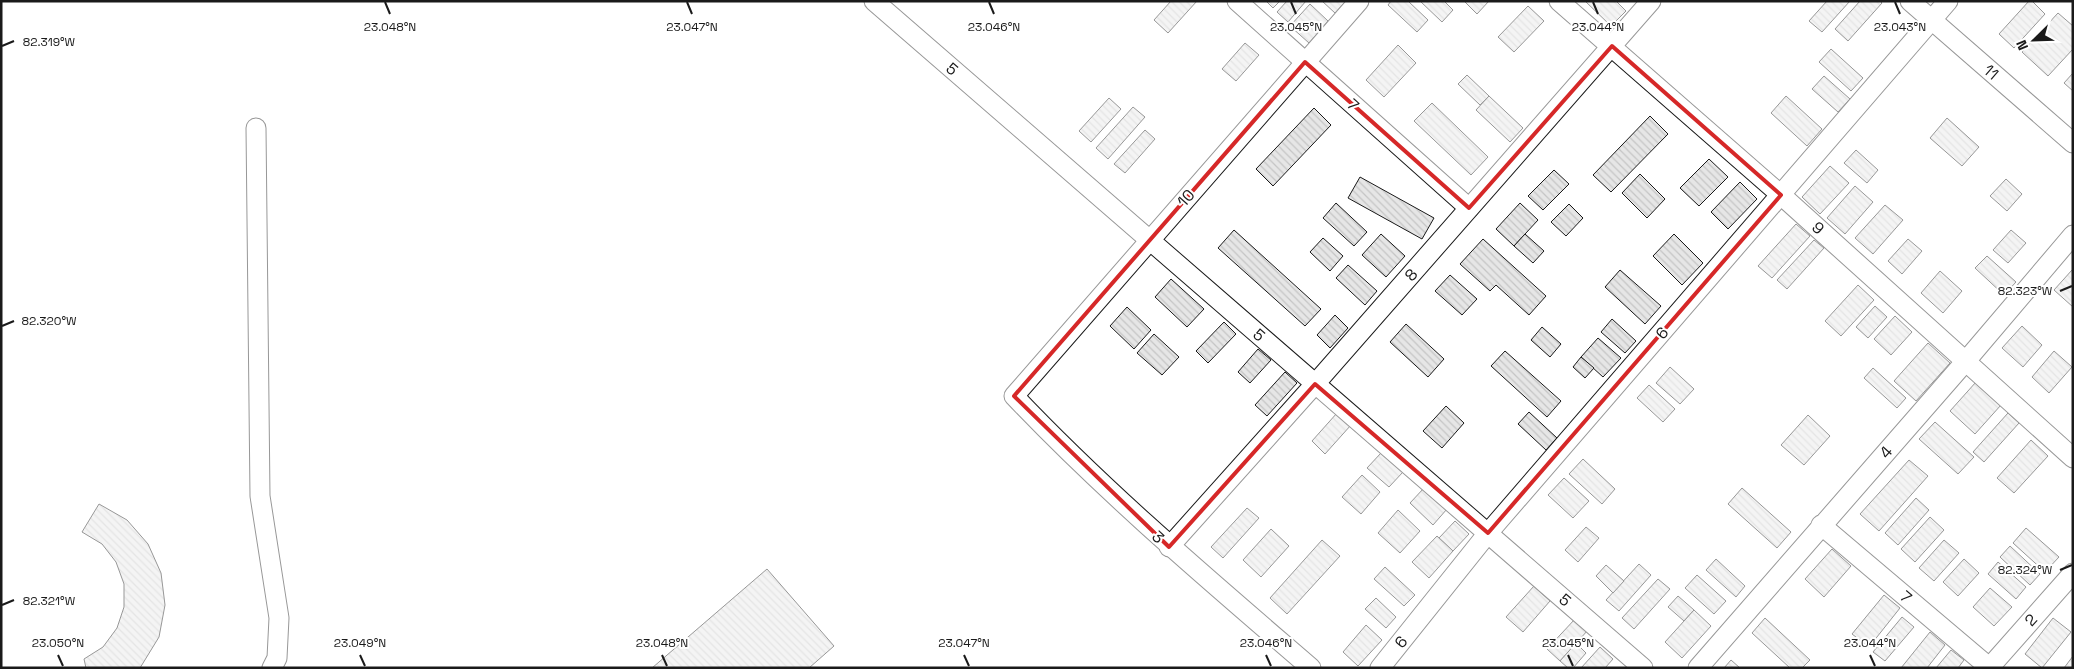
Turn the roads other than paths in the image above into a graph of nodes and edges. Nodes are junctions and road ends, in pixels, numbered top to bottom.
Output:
1 (874, 1) edge
2 (1237, 1) edge
3 (1359, 1) edge
4 (1559, 1) edge
5 (1651, 1) edge
6 (1910, 1) edge
7 (1948, 1) edge
8 (1932, 20) junction
9 (1612, 46) junction
10 (1305, 62) junction
11 (256, 128) dead end
12 (2073, 143) edge
13 (1781, 195) junction
14 (1469, 208) junction
15 (2073, 235) edge
16 (1150, 240) junction
17 (1965, 362) junction
18 (1315, 384) junction
19 (1014, 396) joint
20 (2073, 458) edge
21 (1821, 525) junction
22 (1488, 533) junction
23 (1169, 546) junction
24 (2073, 573) edge
25 (272, 668) edge
26 (1311, 668) edge
27 (1380, 668) edge
28 (1643, 668) edge
29 (1698, 668) edge
30 (1989, 668) edge

1 - 16 street, 5
2 - 10 street, 7
3 - 10 street, 10
4 - 9 street, 9
5 - 9 street, 8
6 - 8 street, 11
7 - 8 street, 6
8 - 12 street, 11
8 - 13 street, 6
9 - 13 street, 9
9 - 14 street, 8
10 - 14 street, 7
10 - 16 street, 10
11 - 25 street
13 - 17 street, 9
13 - 22 street, 6
14 - 18 street, 8
15 - 17 street, 4
16 - 18 street, 5
16 - 19 street, 10
17 - 20 street, 9
17 - 21 street, 4
18 - 22 street, 5
18 - 23 street, 8
19 - 23 street, 3
21 - 29 street, 4
21 - 30 street, 7
22 - 27 street, 6
22 - 28 street, 5
23 - 26 street, 3
24 - 30 street, 2

